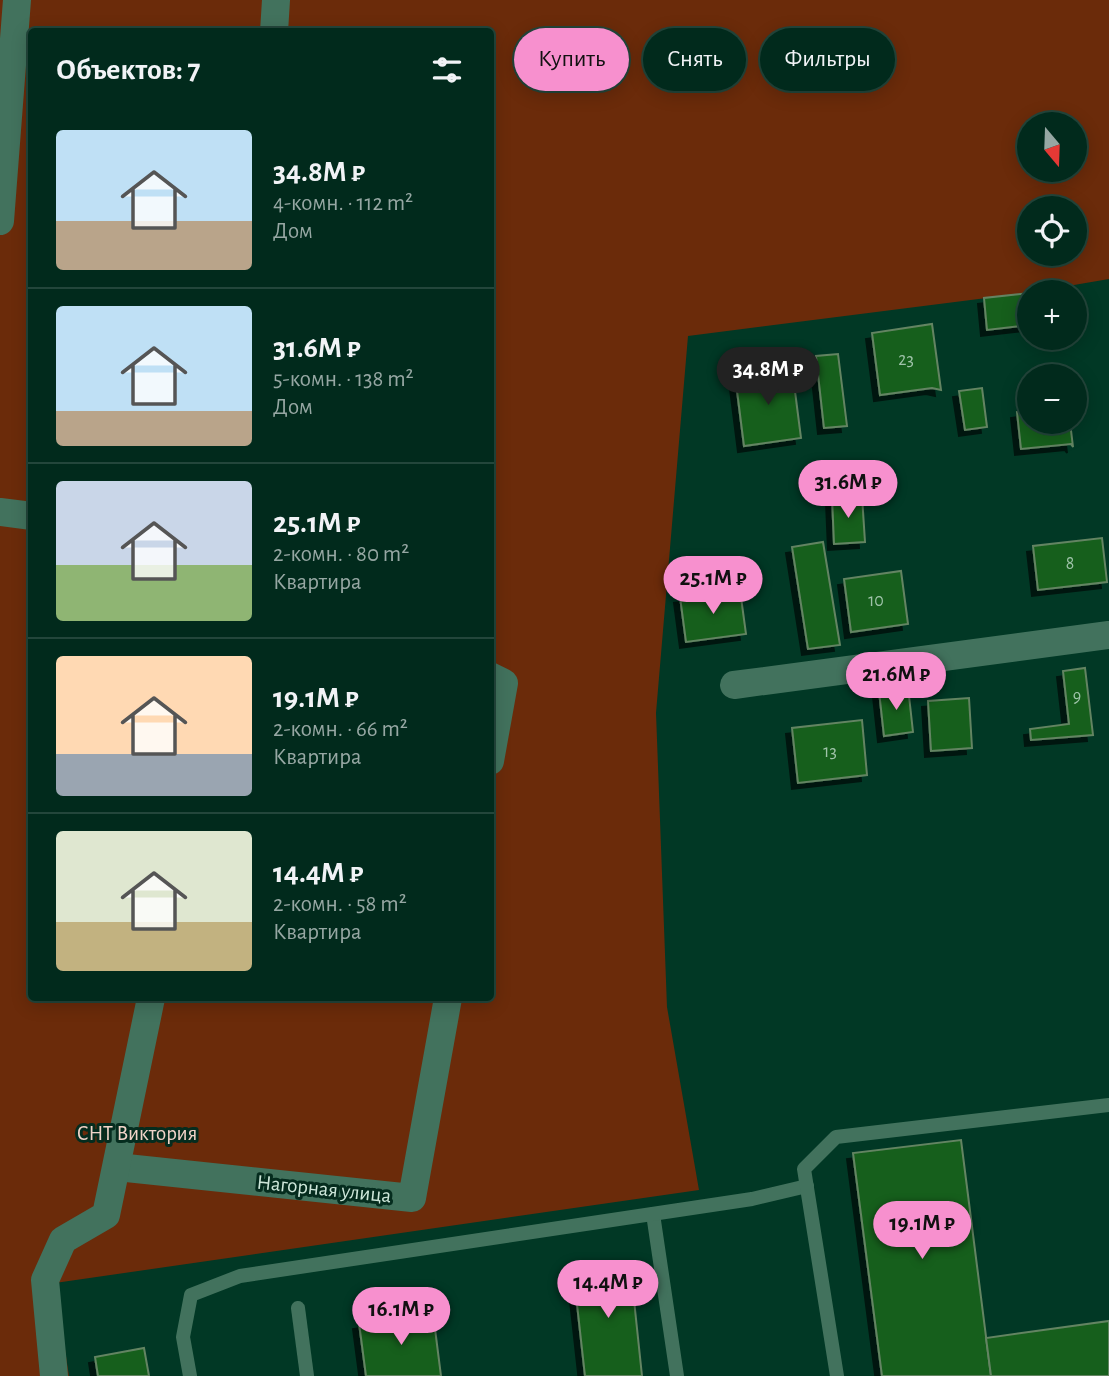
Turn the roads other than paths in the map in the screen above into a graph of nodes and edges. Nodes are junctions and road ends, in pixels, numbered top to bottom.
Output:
1 (17, 0) edge
2 (276, 0) edge
3 (274, 28) edge
4 (0, 221) edge
5 (0, 512) edge
6 (28, 516) edge
7 (1109, 635) edge
8 (497, 680) edge
9 (734, 685) dead end
10 (494, 715) edge
11 (150, 1001) edge
12 (447, 1001) edge
13 (1109, 1105) edge
14 (117, 1167) junction
15 (807, 1186) junction
16 (653, 1214) junction
17 (298, 1308) dead end
18 (54, 1376) edge
19 (190, 1376) edge
20 (307, 1376) edge
21 (677, 1376) edge
22 (837, 1376) edge

1 - 4 street
2 - 3 street
5 - 6 street
7 - 9 street
8 - 10 street
11 - 14 street
12 - 14 street, Нагорная улица
13 - 15 lane
14 - 18 street
15 - 16 lane
15 - 22 lane
16 - 19 lane
16 - 21 lane
17 - 20 lane

